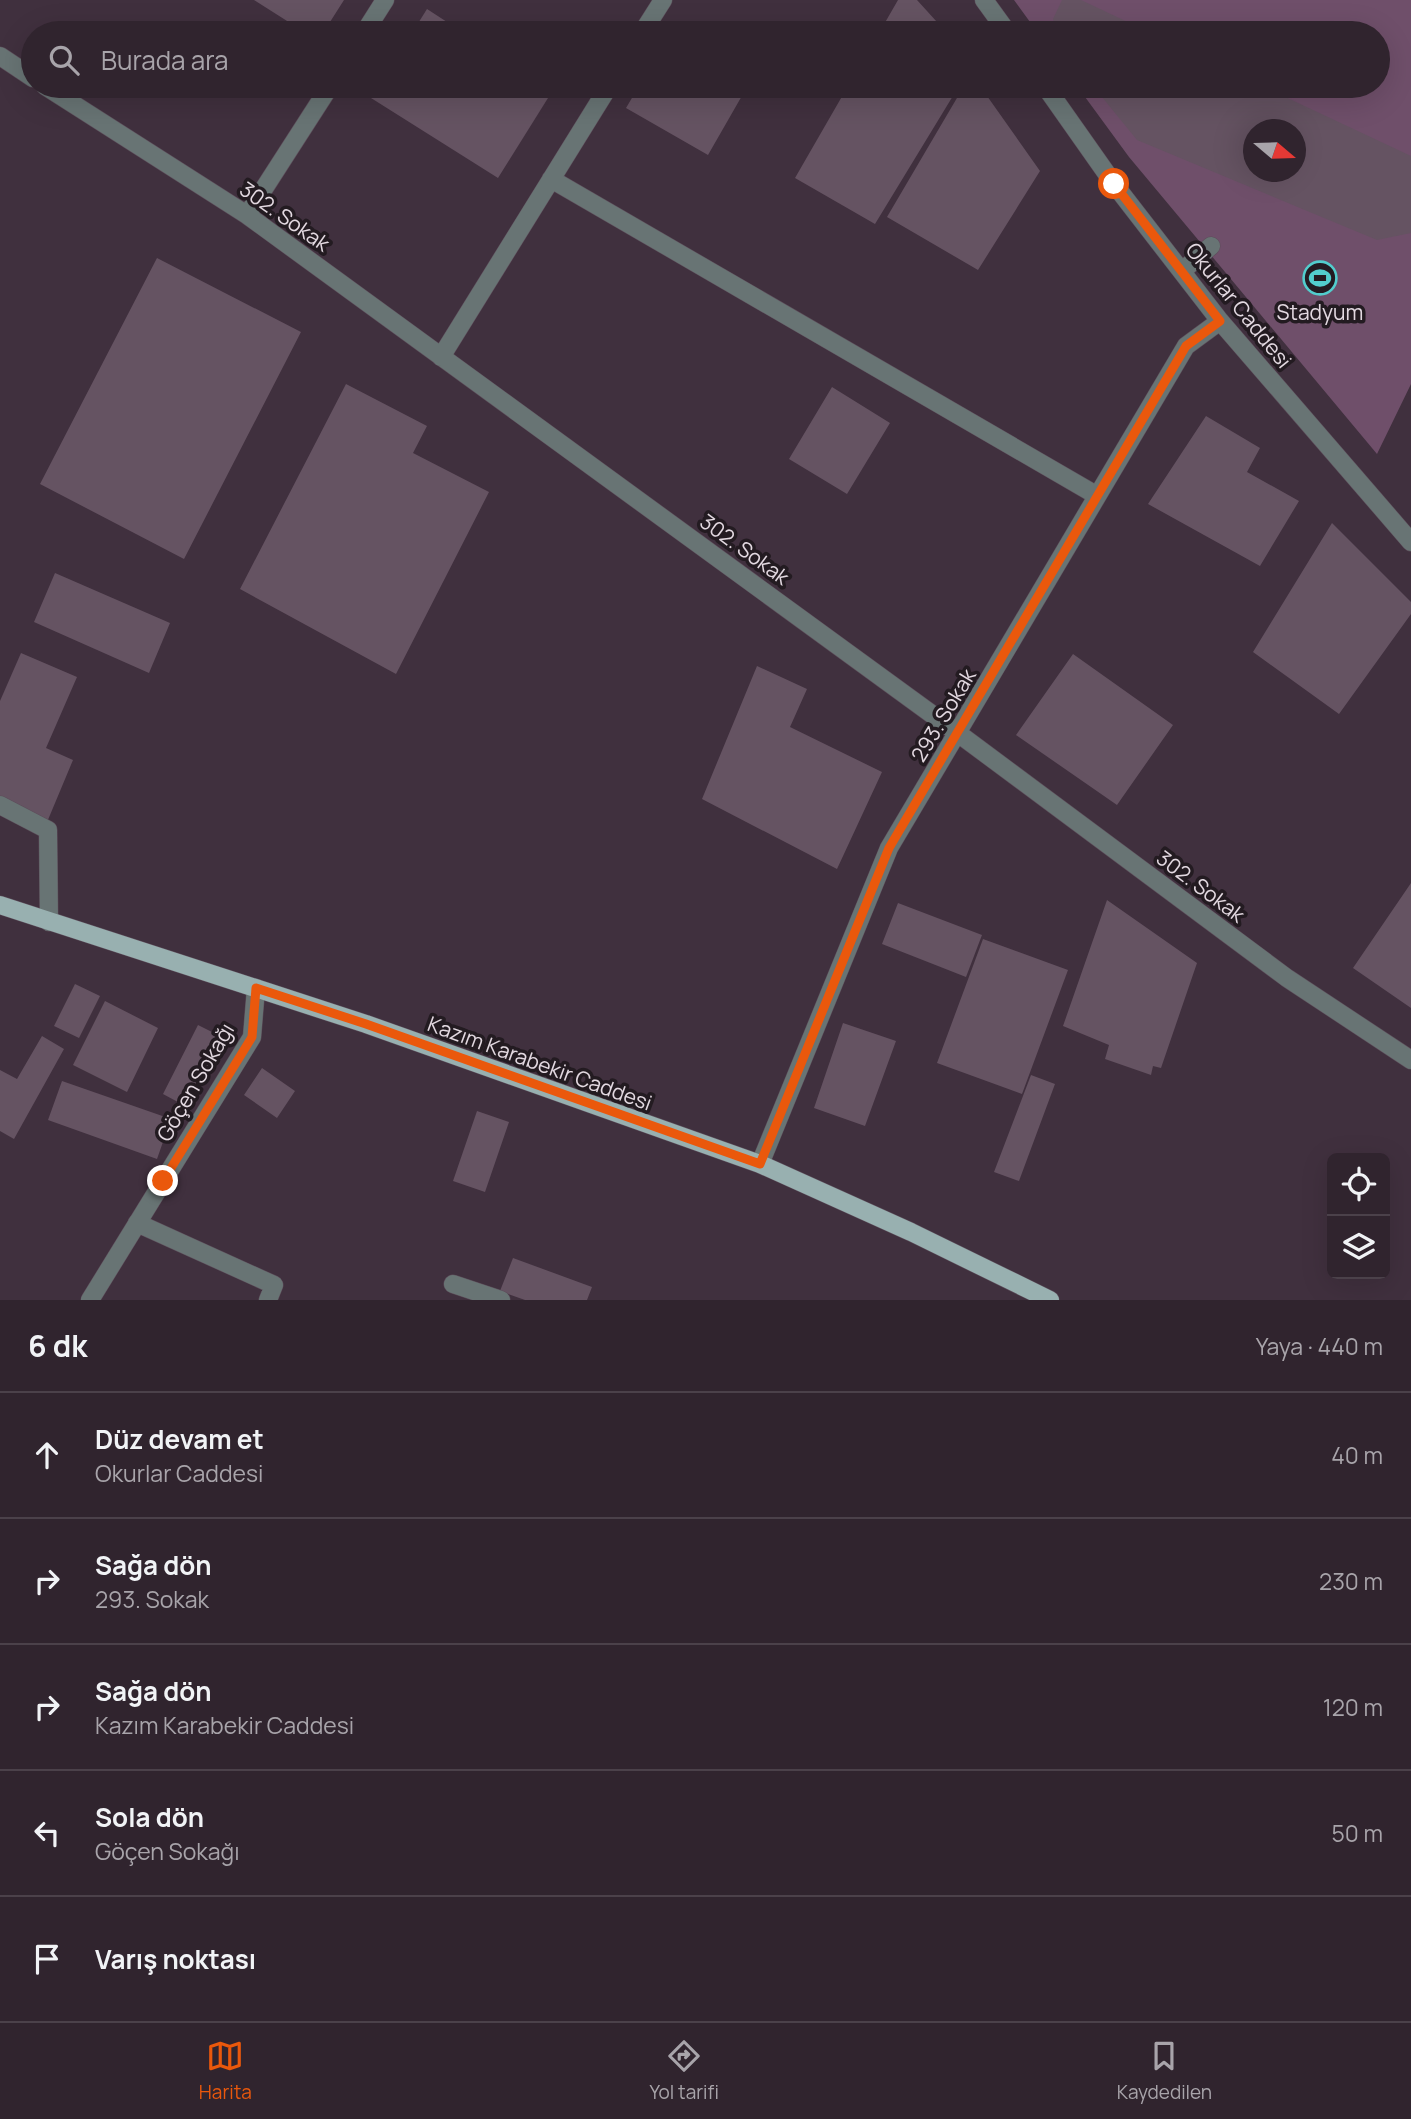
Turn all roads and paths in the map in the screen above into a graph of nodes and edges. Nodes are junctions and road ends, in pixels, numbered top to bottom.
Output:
1 (385, 0) edge
2 (663, 0) edge
3 (984, 0) edge
4 (372, 21) edge
5 (650, 21) edge
6 (999, 21) edge
7 (0, 57) edge
8 (21, 70) edge
9 (64, 98) edge
10 (322, 98) edge
11 (602, 98) edge
12 (1053, 98) edge
13 (551, 179) junction
14 (247, 215) junction
15 (1211, 246) dead end
16 (1182, 271) junction
17 (1220, 321) junction
18 (441, 357) junction
19 (1096, 495) junction
20 (1411, 542) edge
21 (959, 734) junction
22 (0, 806) edge
23 (0, 905) edge
24 (49, 922) junction
25 (256, 988) junction
26 (1411, 1060) edge
27 (760, 1164) junction
28 (137, 1223) junction
29 (453, 1283) dead end
30 (90, 1300) edge
31 (268, 1300) edge
32 (501, 1300) edge
33 (1050, 1300) edge

1 - 4 street
2 - 5 street
3 - 6 street
7 - 8 street
9 - 14 street, 302. Sokak
10 - 14 street
11 - 13 street
12 - 16 street, Okurlar Caddesi
13 - 18 street
13 - 19 street
14 - 18 street, 302. Sokak
15 - 16 street
16 - 17 street, Okurlar Caddesi
17 - 19 street, 293. Sokak
17 - 20 street, Okurlar Caddesi
18 - 21 street, 302. Sokak
19 - 21 street, 293. Sokak
21 - 26 street, 302. Sokak
21 - 27 street, 293. Sokak
22 - 24 street
23 - 24 main road, Kazım Karabekir Caddesi
24 - 25 main road, Kazım Karabekir Caddesi
25 - 27 main road, Kazım Karabekir Caddesi
25 - 28 street, Göçen Sokağı
27 - 33 main road, Kazım Karabekir Caddesi
28 - 30 street, Göçen Sokağı
28 - 31 street
29 - 32 street

